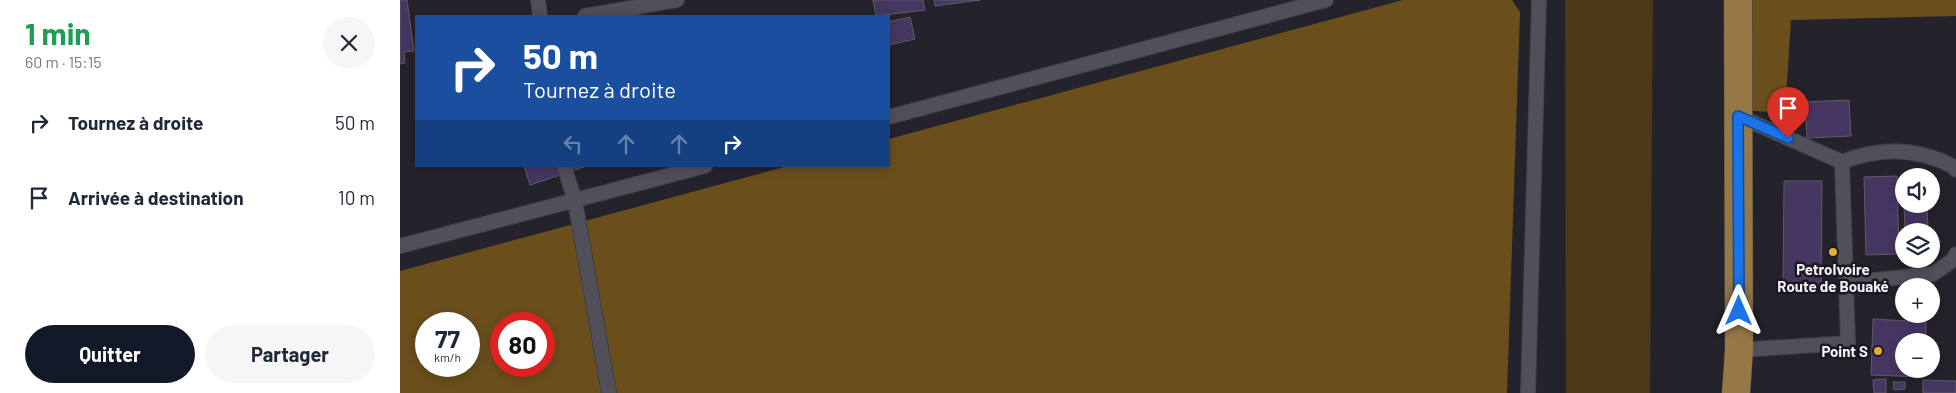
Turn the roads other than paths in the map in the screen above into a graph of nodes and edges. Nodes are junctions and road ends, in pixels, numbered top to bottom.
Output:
1 (538, 0) edge
2 (677, 0) edge
3 (1326, 0) edge
4 (1539, 0) edge
5 (1738, 0) edge
6 (540, 15) edge
7 (591, 15) edge
8 (1738, 116) junction
9 (890, 117) edge
10 (1842, 162) junction
11 (564, 167) edge
12 (701, 167) edge
13 (1956, 170) edge
14 (575, 201) junction
15 (400, 246) edge
16 (1956, 254) edge
17 (1846, 283) junction
18 (1739, 350) junction
19 (609, 393) edge
20 (1528, 393) edge
21 (1736, 393) edge

1 - 6 lane
2 - 7 lane
3 - 9 lane
4 - 20 lane
5 - 8 highway
8 - 10 lane
8 - 18 highway
10 - 13 lane
10 - 17 lane
11 - 14 lane
12 - 14 lane
14 - 15 lane
14 - 19 lane
16 - 17 lane
17 - 18 lane
18 - 21 highway

